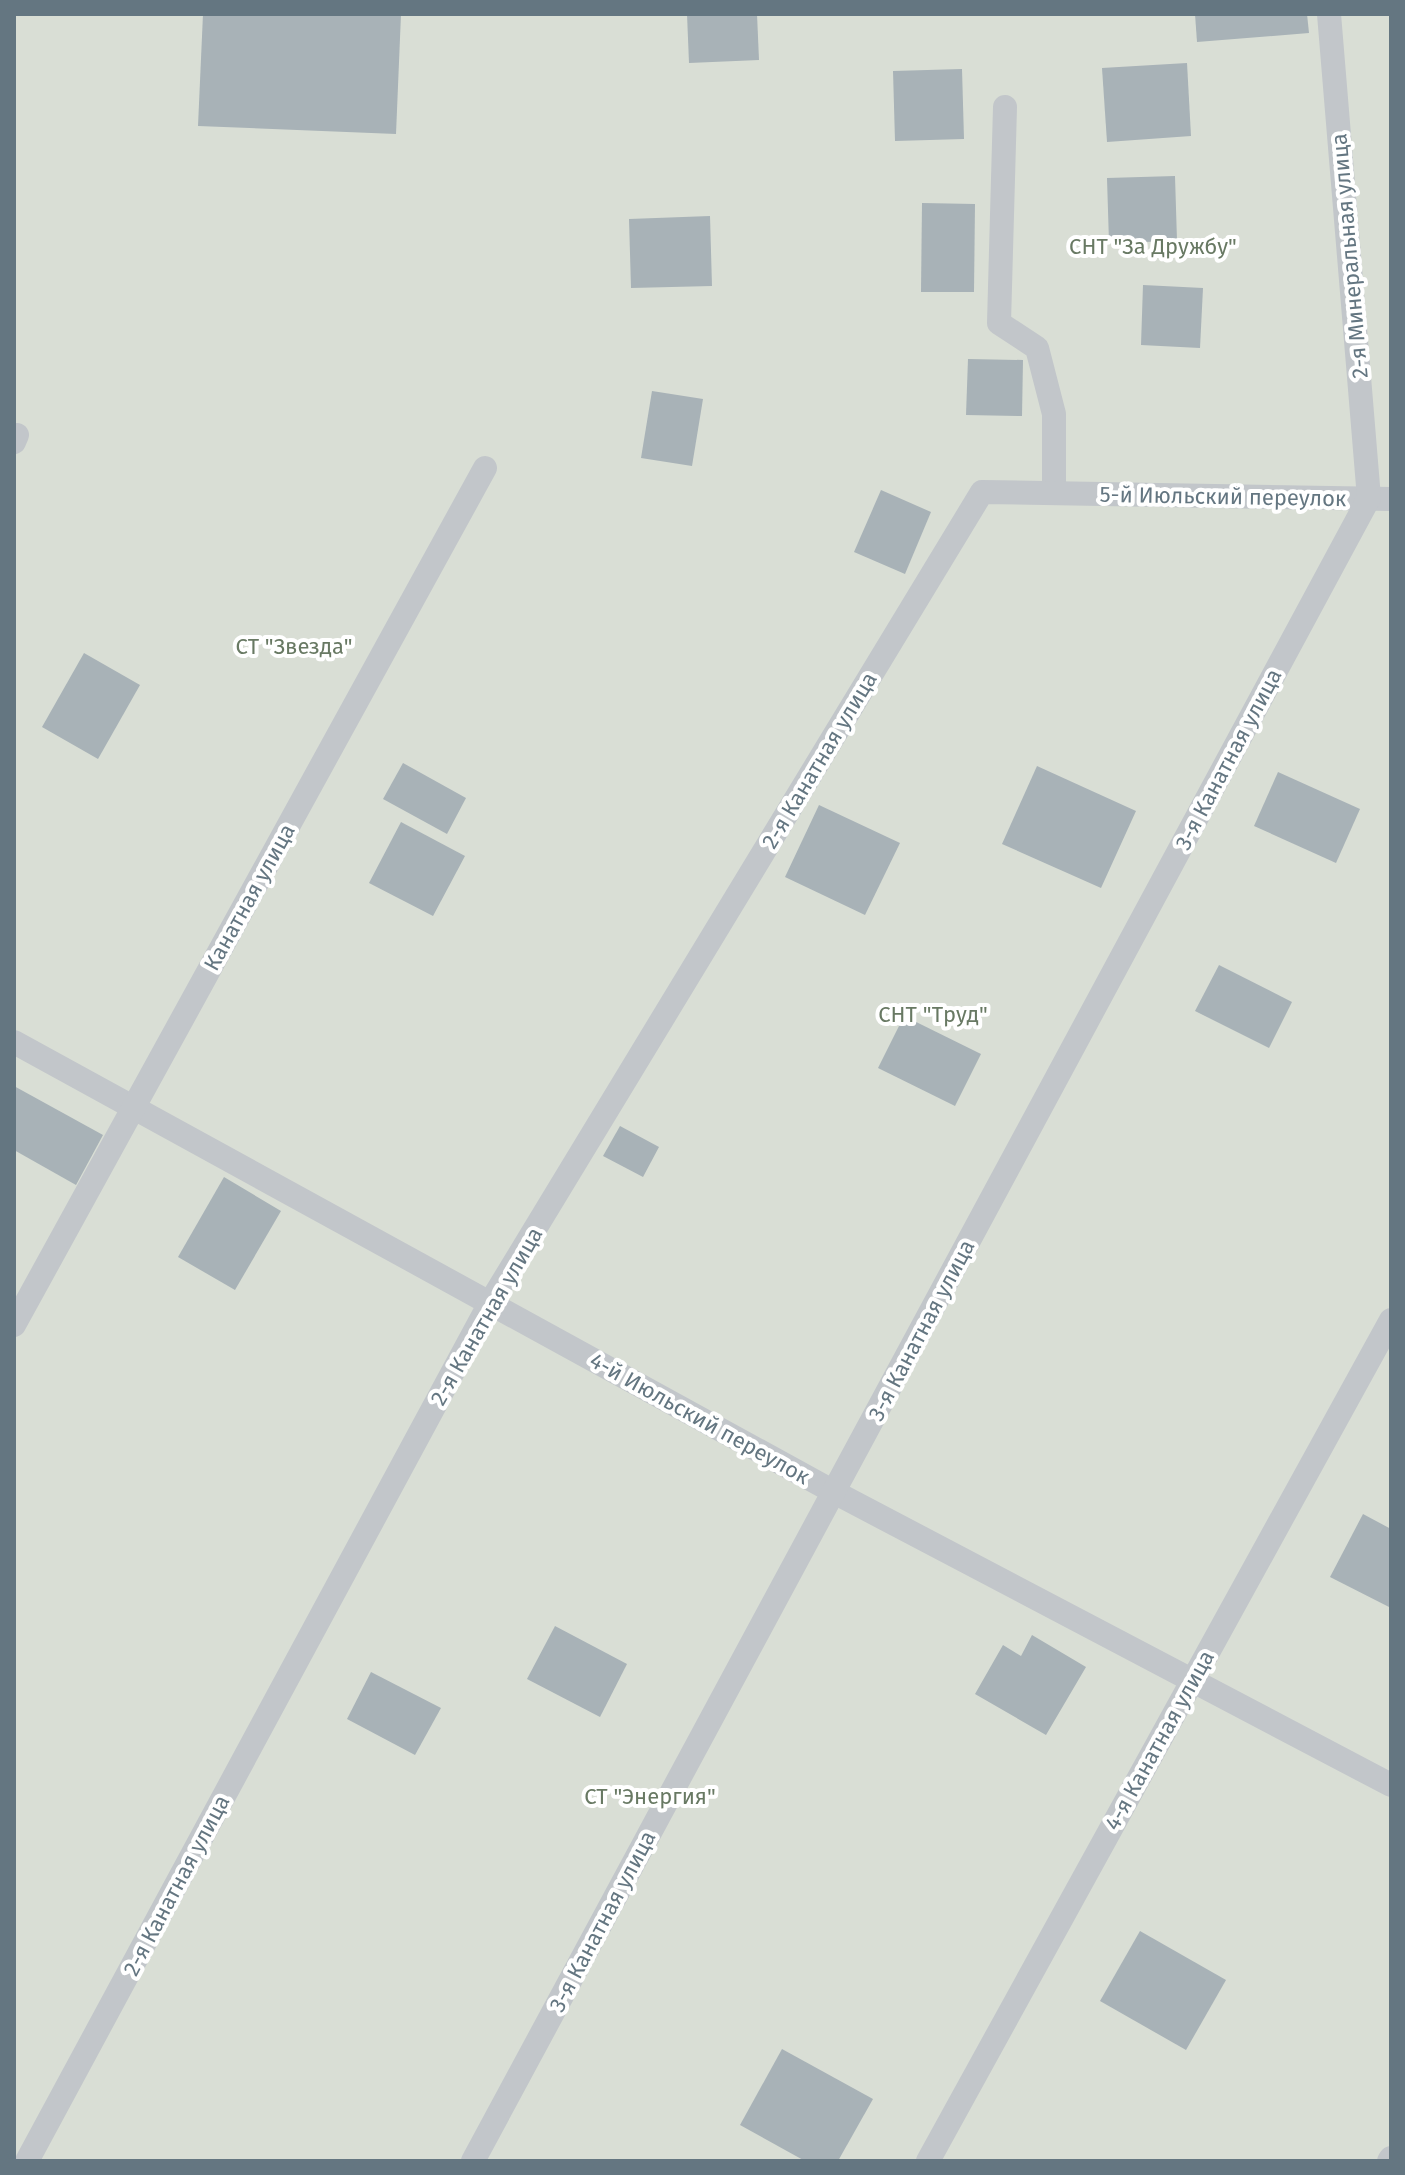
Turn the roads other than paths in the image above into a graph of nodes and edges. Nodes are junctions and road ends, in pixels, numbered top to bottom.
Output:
1 (1329, 14) edge
2 (1005, 107) dead end
3 (485, 468) dead end
4 (982, 492) joint
5 (1054, 493) junction
6 (1380, 498) edge
7 (14, 1042) edge
8 (133, 1108) junction
9 (490, 1303) junction
10 (1391, 1320) edge
11 (14, 1325) edge
12 (834, 1492) junction
13 (1192, 1680) junction
14 (1391, 1785) edge
15 (27, 2161) edge
16 (473, 2161) edge
17 (928, 2161) edge

1 - 6 lane, 2-я Минеральная улица
2 - 5 lane
3 - 8 lane, Канатная улица
4 - 5 lane, 5-й Июльский переулок
4 - 9 lane, 2-я Канатная улица
5 - 6 lane, 5-й Июльский переулок
6 - 12 lane, 3-я Канатная улица
7 - 8 lane, 4-й Июльский переулок
8 - 9 lane, 4-й Июльский переулок
8 - 11 lane, Канатная улица
9 - 12 lane, 4-й Июльский переулок
9 - 15 lane, 2-я Канатная улица
10 - 13 lane, 4-я Канатная улица
12 - 13 lane, 4-й Июльский переулок
12 - 16 lane, 3-я Канатная улица
13 - 14 lane, 4-й Июльский переулок
13 - 17 lane, 4-я Канатная улица

